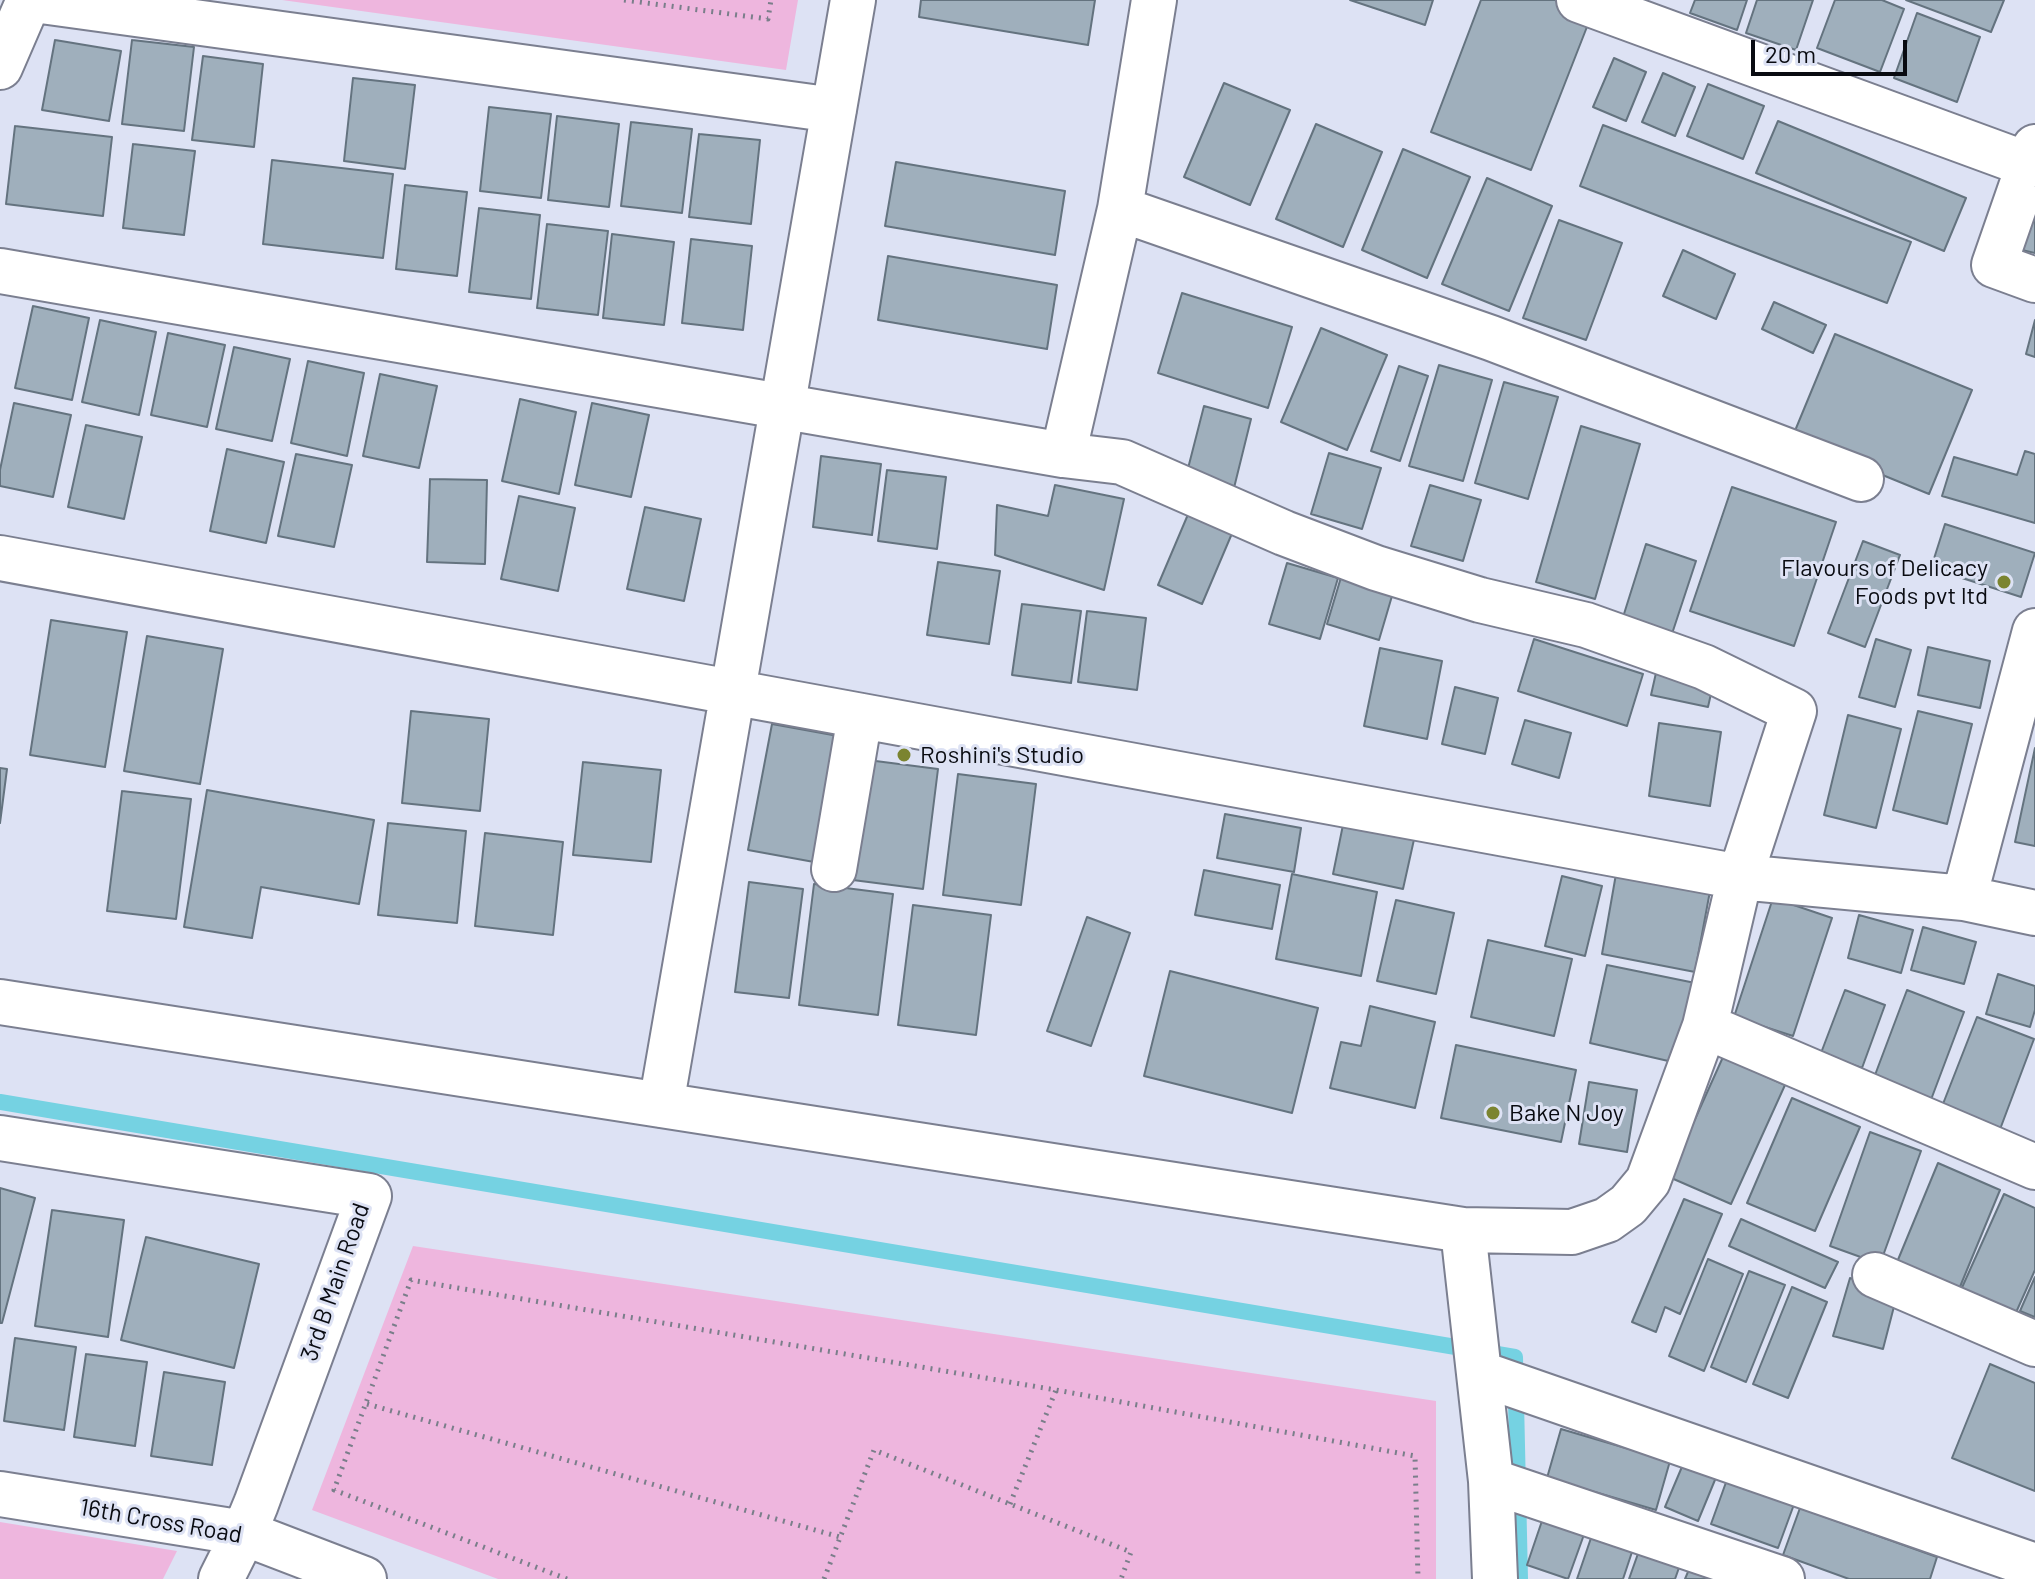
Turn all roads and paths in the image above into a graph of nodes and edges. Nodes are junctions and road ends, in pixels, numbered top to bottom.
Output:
1 (32, 0) edge
2 (624, 0) edge
3 (771, 0) edge
4 (853, 0) edge
5 (1154, 0) edge
6 (1579, 0) edge
7 (0, 67) edge
8 (834, 110) junction
9 (2032, 156) edge
10 (1120, 209) junction
11 (0, 271) edge
12 (2035, 280) edge
13 (782, 407) junction
14 (1063, 455) junction
15 (1861, 479) dead end
16 (0, 558) edge
17 (2035, 631) edge
18 (733, 693) junction
19 (860, 716) junction
20 (834, 869) dead end
21 (1740, 877) junction
22 (1964, 898) junction
23 (2035, 913) edge
24 (0, 1002) edge
25 (1705, 1026) junction
26 (661, 1105) junction
27 (0, 1138) edge
28 (2035, 1167) edge
29 (1463, 1230) junction
30 (1875, 1275) dead end
31 (2035, 1344) edge
32 (1479, 1373) junction
33 (1056, 1390) junction
34 (367, 1404) junction
35 (1491, 1481) junction
36 (0, 1494) edge
37 (1010, 1504) junction
38 (244, 1533) junction
39 (840, 1537) junction
40 (2035, 1566) edge
41 (221, 1579) edge
42 (364, 1579) edge
43 (567, 1579) edge
44 (824, 1579) edge
45 (1121, 1579) edge
46 (1418, 1579) edge
47 (1495, 1579) edge
48 (1782, 1579) edge

1 - 7 street
1 - 8 street
2 - 3 path
4 - 8 street
5 - 10 street
6 - 9 street
8 - 13 street
9 - 12 street
10 - 14 street
10 - 15 street
11 - 13 street
13 - 14 street
13 - 18 street
14 - 21 street
16 - 18 street
17 - 22 street
18 - 19 street
18 - 26 street
19 - 20 street
19 - 21 street
21 - 22 street
21 - 25 street
22 - 23 street
24 - 26 street
25 - 28 street
25 - 29 street
26 - 29 street
27 - 38 street, 3rd B Main Road
29 - 32 street
30 - 31 street
32 - 35 street
32 - 40 street
33 - 34 path
33 - 37 path
33 - 46 path
34 - 39 path
34 - 43 path
35 - 47 street
35 - 48 street
36 - 38 street, 16th Cross Road
37 - 39 path
37 - 45 path
38 - 41 street, 3rd B Main Road
38 - 42 street, 16th Cross Road
39 - 44 path

